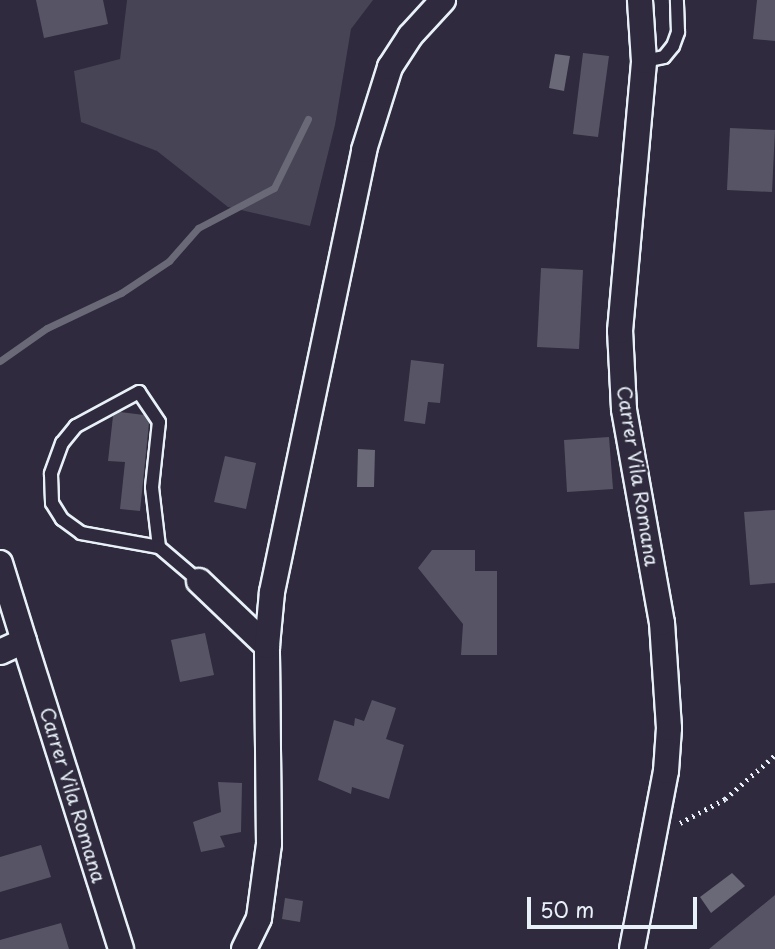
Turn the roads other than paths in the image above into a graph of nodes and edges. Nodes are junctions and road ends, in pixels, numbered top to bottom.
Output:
1 (443, 0) edge
2 (640, 0) edge
3 (677, 0) edge
4 (644, 61) junction
5 (159, 547) junction
6 (0, 563) edge
7 (199, 582) joint
8 (24, 641) junction
9 (267, 646) junction
10 (0, 652) edge
11 (121, 949) edge
12 (244, 949) edge
13 (632, 949) edge

1 - 9 street
2 - 4 street, Carrer Vila Romana
3 - 4 lane
4 - 13 street, Carrer Vila Romana
5 - 5 lane
5 - 7 lane
6 - 8 street, Carrer Vila Romana
7 - 9 street
8 - 10 street
8 - 11 street, Carrer Vila Romana
9 - 12 street

